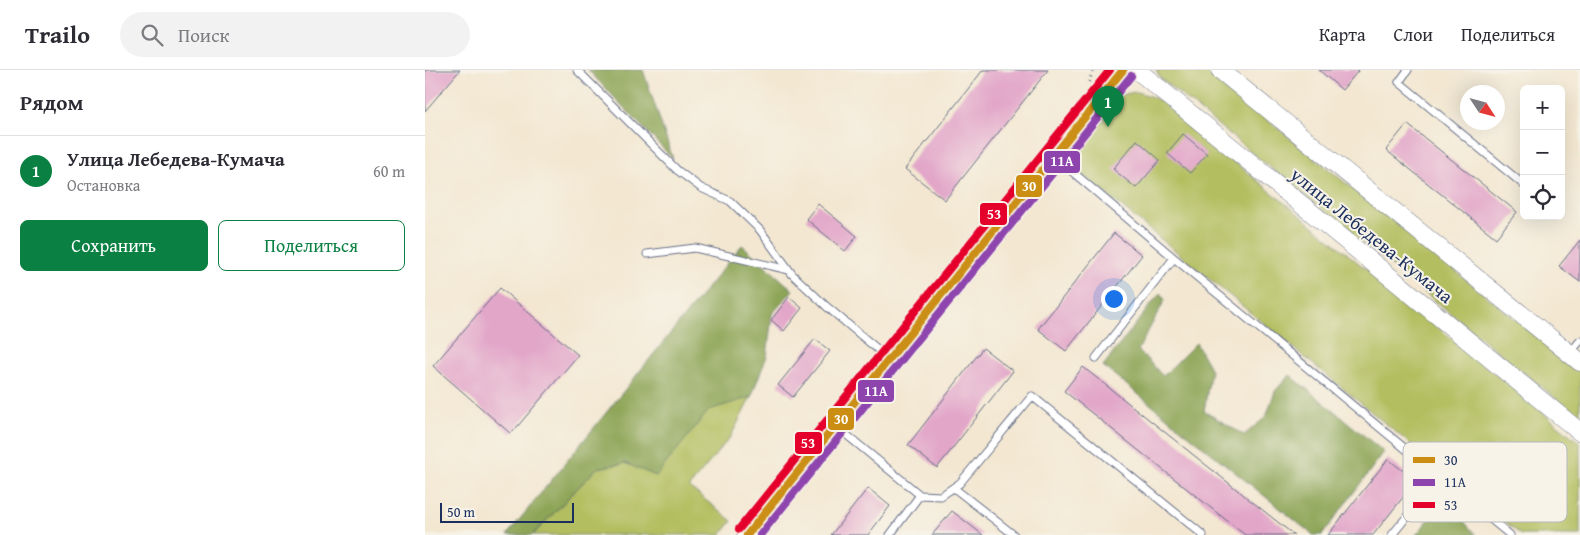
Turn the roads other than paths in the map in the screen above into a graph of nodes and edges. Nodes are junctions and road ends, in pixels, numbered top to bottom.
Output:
1 (577, 70) edge
2 (1123, 70) edge
3 (1137, 70) edge
4 (1220, 70) edge
5 (1408, 70) edge
6 (1052, 156) junction
7 (1520, 183) edge
8 (647, 254) dead end
9 (1174, 258) junction
10 (789, 270) junction
11 (1577, 352) edge
12 (889, 358) junction
13 (1096, 358) dead end
14 (835, 425) junction
15 (1580, 432) edge
16 (1403, 447) edge
17 (954, 488) junction
18 (920, 495) junction
19 (1403, 521) edge
20 (1493, 522) edge
21 (747, 535) edge
22 (890, 535) edge
23 (1014, 535) edge
24 (1203, 535) edge
25 (1392, 535) edge
26 (1509, 535) edge

1 - 10 lane
2 - 6 main road
3 - 15 street, улица Лебедева-Кумача
4 - 11 street, улица Лебедева-Кумача
5 - 7 lane
6 - 9 lane
6 - 12 main road
8 - 10 lane
9 - 13 lane
9 - 16 lane
10 - 12 lane
12 - 14 main road
14 - 18 lane
14 - 21 main road
17 - 18 lane
17 - 23 lane
17 - 24 lane
18 - 22 lane
19 - 25 lane
20 - 26 lane

